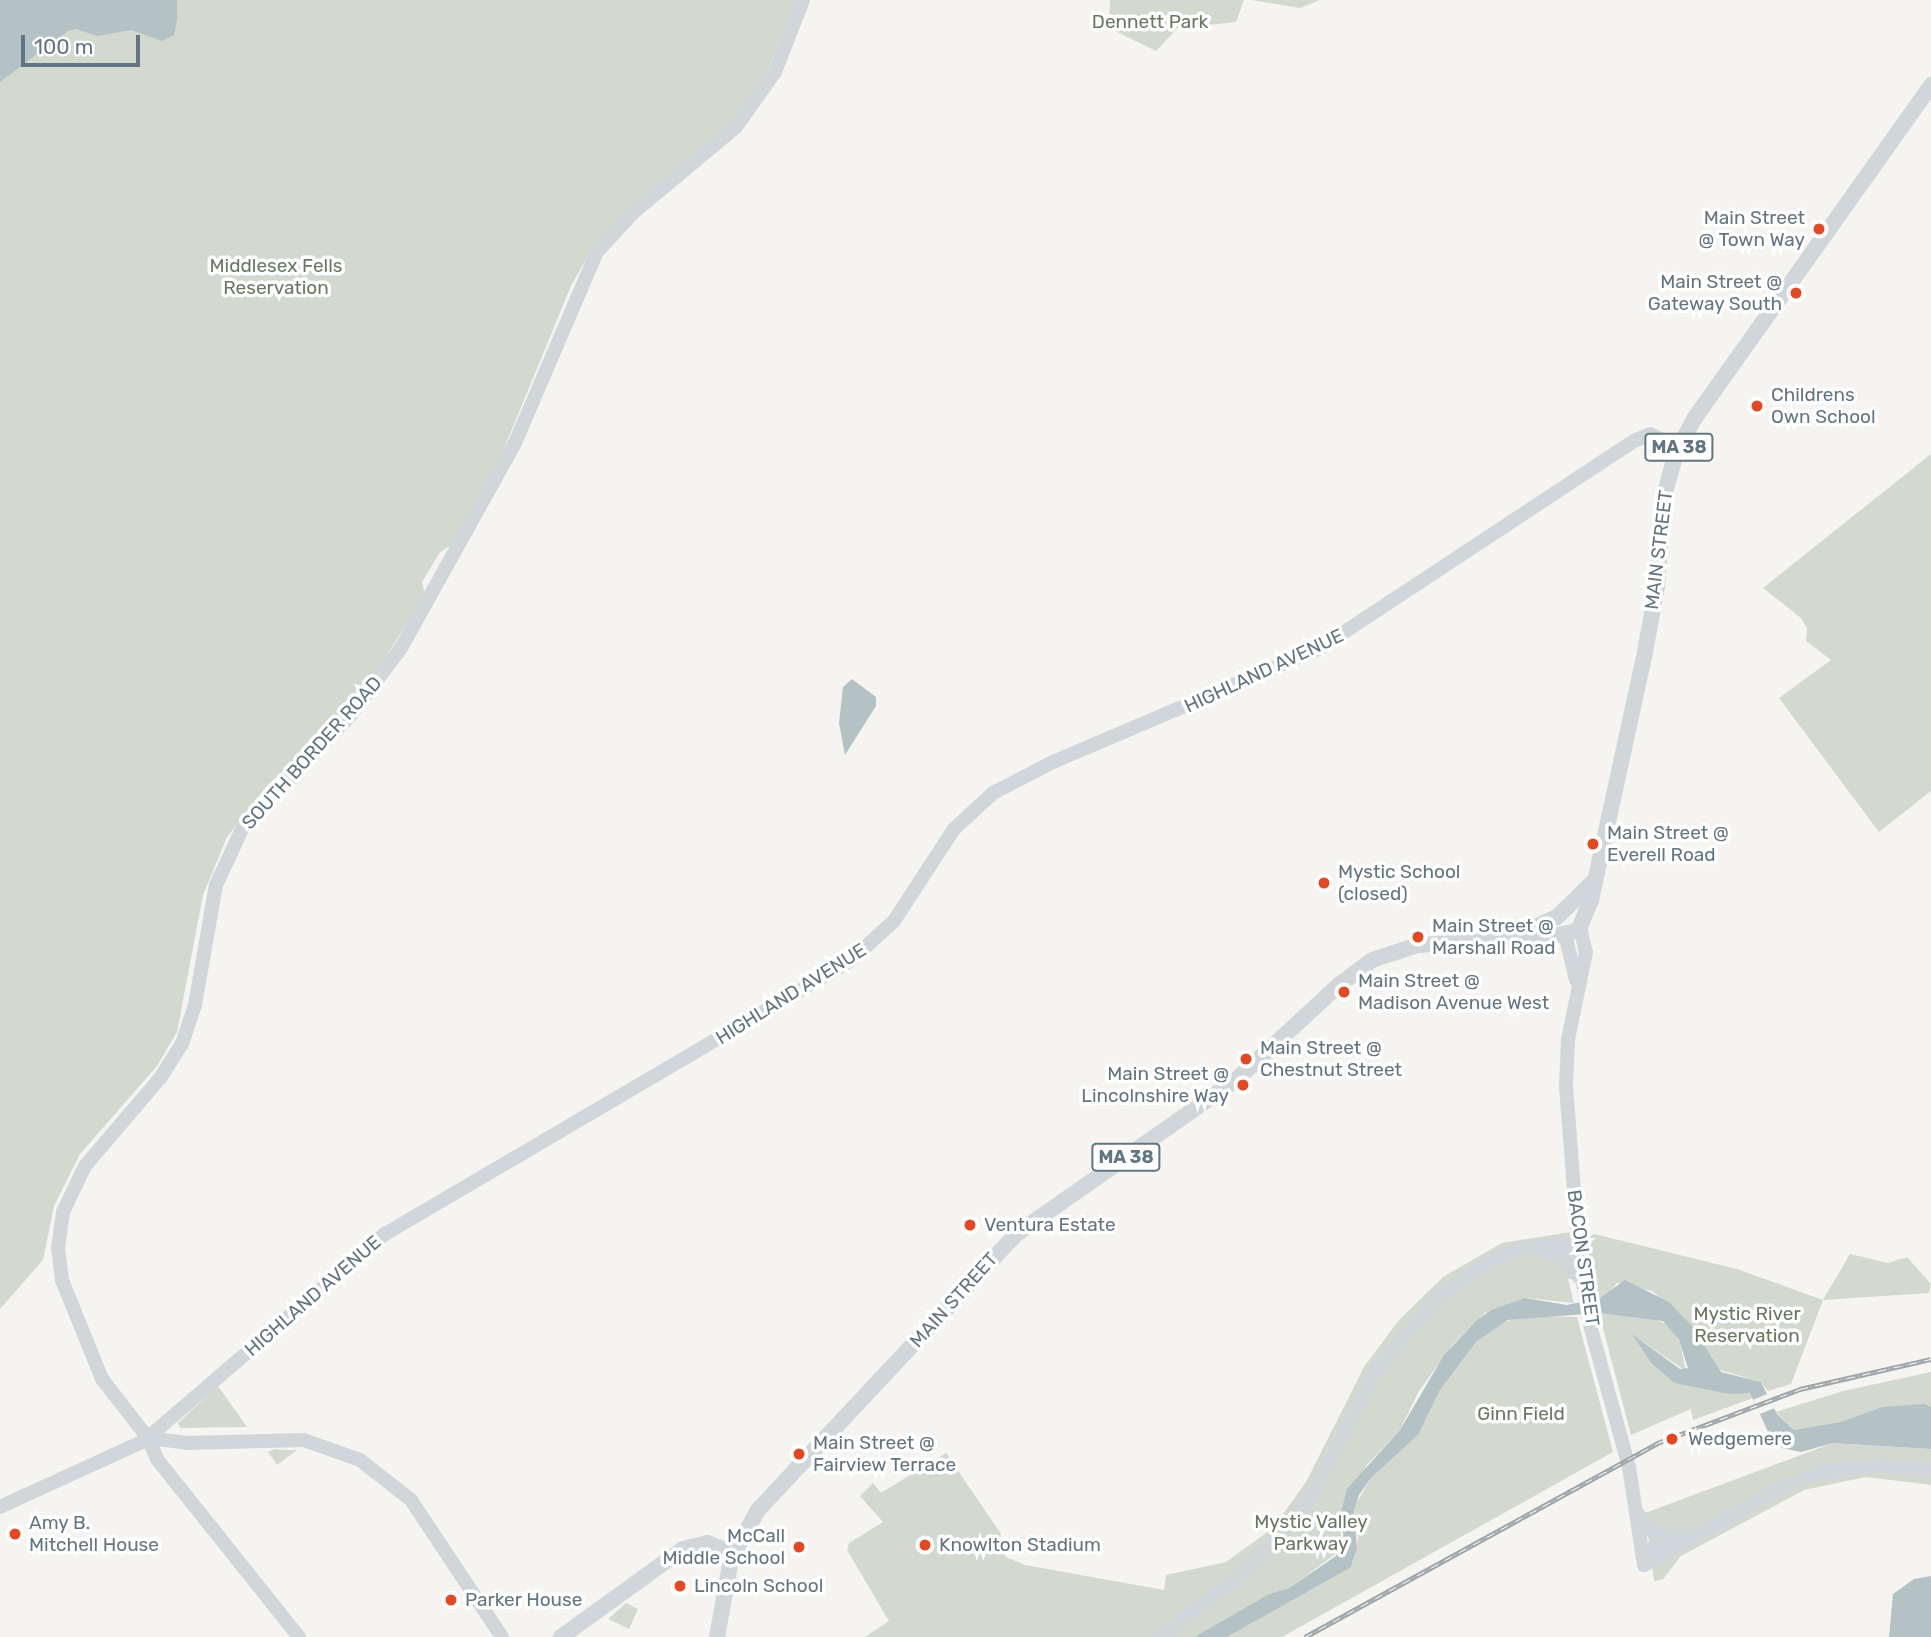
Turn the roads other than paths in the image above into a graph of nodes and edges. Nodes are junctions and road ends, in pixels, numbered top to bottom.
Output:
1 (803, 0) edge
2 (1931, 85) edge
3 (1679, 448) junction
4 (1595, 880) junction
5 (1561, 914) junction
6 (1581, 926) junction
7 (1564, 934) junction
8 (1504, 939) junction
9 (1576, 988) junction
10 (1578, 1244) junction
11 (1535, 1246) junction
12 (1583, 1288) junction
13 (148, 1438) junction
14 (1931, 1470) edge
15 (0, 1507) edge
16 (1637, 1512) junction
17 (1704, 1529) junction
18 (1676, 1538) junction
19 (733, 1553) junction
20 (1643, 1559) junction
21 (299, 1637) edge
22 (502, 1637) edge
23 (561, 1637) edge
24 (717, 1637) edge
25 (1160, 1637) edge

1 - 13 main road, SOUTH BORDER ROAD
2 - 3 main road, MAIN STREET / MA 38
3 - 4 main road, MAIN STREET / MA 38
3 - 13 main road, HIGHLAND AVENUE
4 - 5 main road, MAIN STREET / MA 38
4 - 6 main road, MAIN STREET / MA 38
5 - 6 main road
5 - 7 main road
5 - 8 main road, MAIN STREET / MA 38
6 - 7 main road, MA 38
6 - 9 main road, BACON STREET
7 - 8 main road, MAIN STREET / MA 38
7 - 9 main road, BACON STREET
8 - 19 main road, MAIN STREET / MA 38
9 - 10 main road, BACON STREET
10 - 11 main road
10 - 12 main road, BACON STREET
11 - 12 main road
11 - 25 main road
12 - 16 main road, BACON STREET
13 - 15 main road, HIGHLAND AVENUE
13 - 21 main road, SOUTH BORDER ROAD
13 - 22 main road
14 - 17 main road
16 - 18 main road
16 - 20 main road, BACON STREET
17 - 18 main road
17 - 20 main road
18 - 20 main road
19 - 23 main road
19 - 24 main road, MAIN STREET

